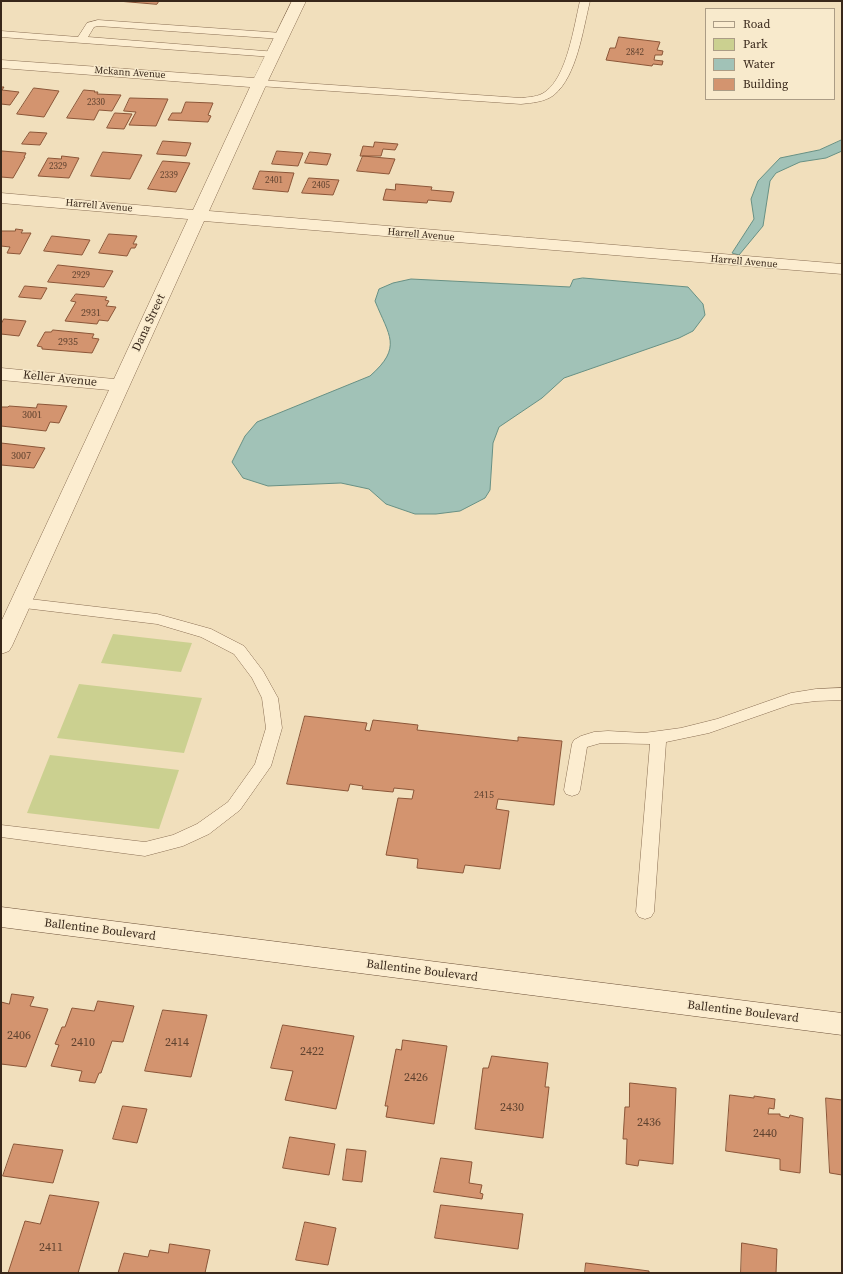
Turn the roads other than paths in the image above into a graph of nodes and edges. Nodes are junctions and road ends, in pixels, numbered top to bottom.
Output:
1 (299, 1) edge
2 (585, 1) edge
3 (1, 34) edge
4 (282, 36) junction
5 (81, 40) junction
6 (273, 54) junction
7 (1, 64) edge
8 (259, 83) junction
9 (1, 198) edge
10 (198, 215) junction
11 (842, 269) edge
12 (1, 374) edge
13 (120, 385) junction
14 (11, 602) edge
15 (1, 646) edge
16 (842, 694) edge
17 (659, 736) junction
18 (572, 790) dead end
19 (1, 831) edge
20 (645, 912) dead end
21 (1, 917) edge
22 (842, 1024) edge

1 - 4 street, Dana Street
2 - 8 lane
3 - 5 lane
4 - 5 lane
4 - 6 street, Dana Street
5 - 6 lane
6 - 8 street, Dana Street
7 - 8 street, Mckann Avenue
8 - 10 street, Dana Street
9 - 10 street, Harrell Avenue
10 - 11 street, Harrell Avenue
10 - 13 street, Dana Street
12 - 13 street, Keller Avenue
13 - 14 street, Dana Street
14 - 15 street, Dana Street
14 - 19 lane
16 - 17 lane
17 - 18 lane
17 - 20 lane
21 - 22 street, Ballentine Boulevard

